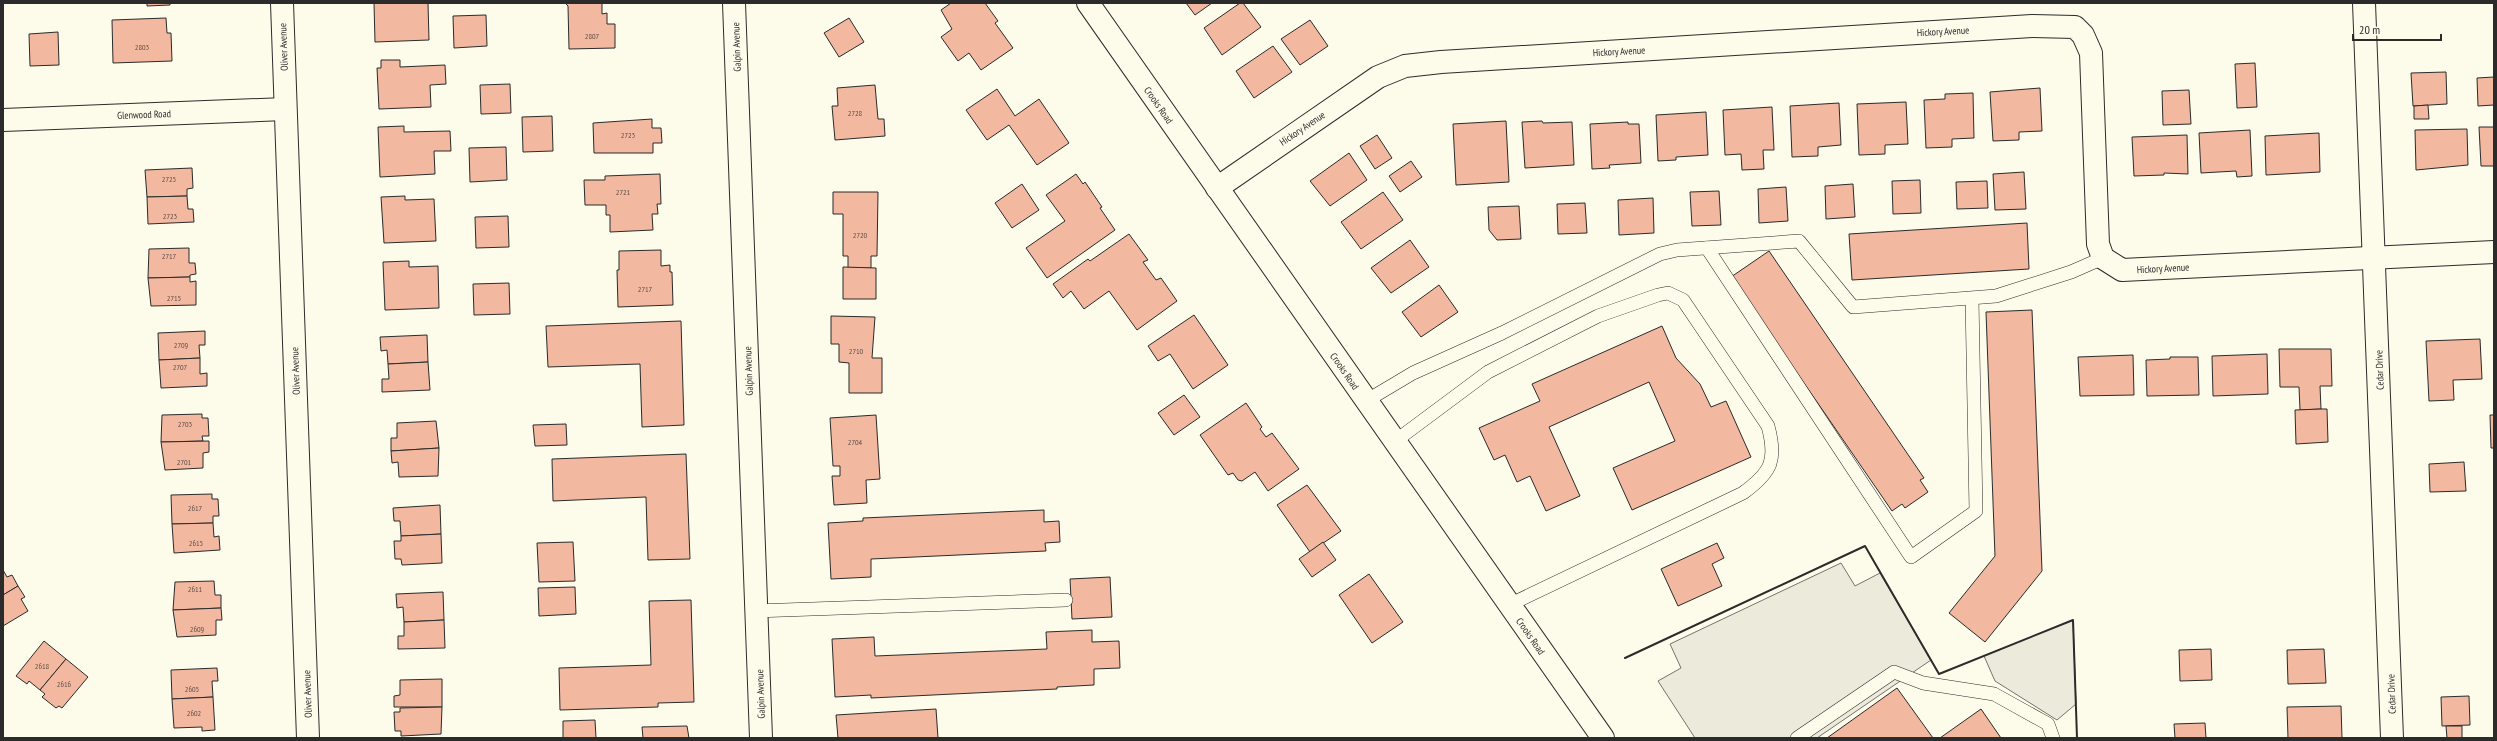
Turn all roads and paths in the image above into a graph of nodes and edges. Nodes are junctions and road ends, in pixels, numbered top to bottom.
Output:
1 (282, 3) edge
2 (734, 3) edge
3 (1088, 3) edge
4 (2364, 3) edge
5 (285, 109) junction
6 (3, 120) edge
7 (1217, 188) junction
8 (1707, 248) junction
9 (2494, 252) edge
10 (2374, 257) junction
11 (2103, 258) junction
12 (1972, 299) junction
13 (1366, 401) junction
14 (1394, 442) junction
15 (1066, 600) dead end
16 (1509, 605) junction
17 (757, 612) junction
18 (308, 738) edge
19 (761, 738) edge
20 (1603, 738) edge
21 (1797, 738) edge
22 (2054, 738) edge
23 (2392, 738) edge

1 - 5 street, Oliver Avenue
2 - 17 street, Galpin Avenue
3 - 7 street, Crooks Road
4 - 10 street, Cedar Drive
5 - 6 street, Glenwood Road
5 - 18 street, Oliver Avenue
7 - 11 street, Hickory Avenue
7 - 13 street, Crooks Road
8 - 12 lane
8 - 12 lane
8 - 13 lane
9 - 10 street, Hickory Avenue
10 - 11 street, Hickory Avenue
10 - 23 street, Cedar Drive
11 - 12 lane
13 - 14 street, Crooks Road
14 - 16 street, Crooks Road
14 - 16 lane
15 - 17 lane
16 - 20 street, Crooks Road
17 - 19 street, Galpin Avenue
21 - 22 lane

